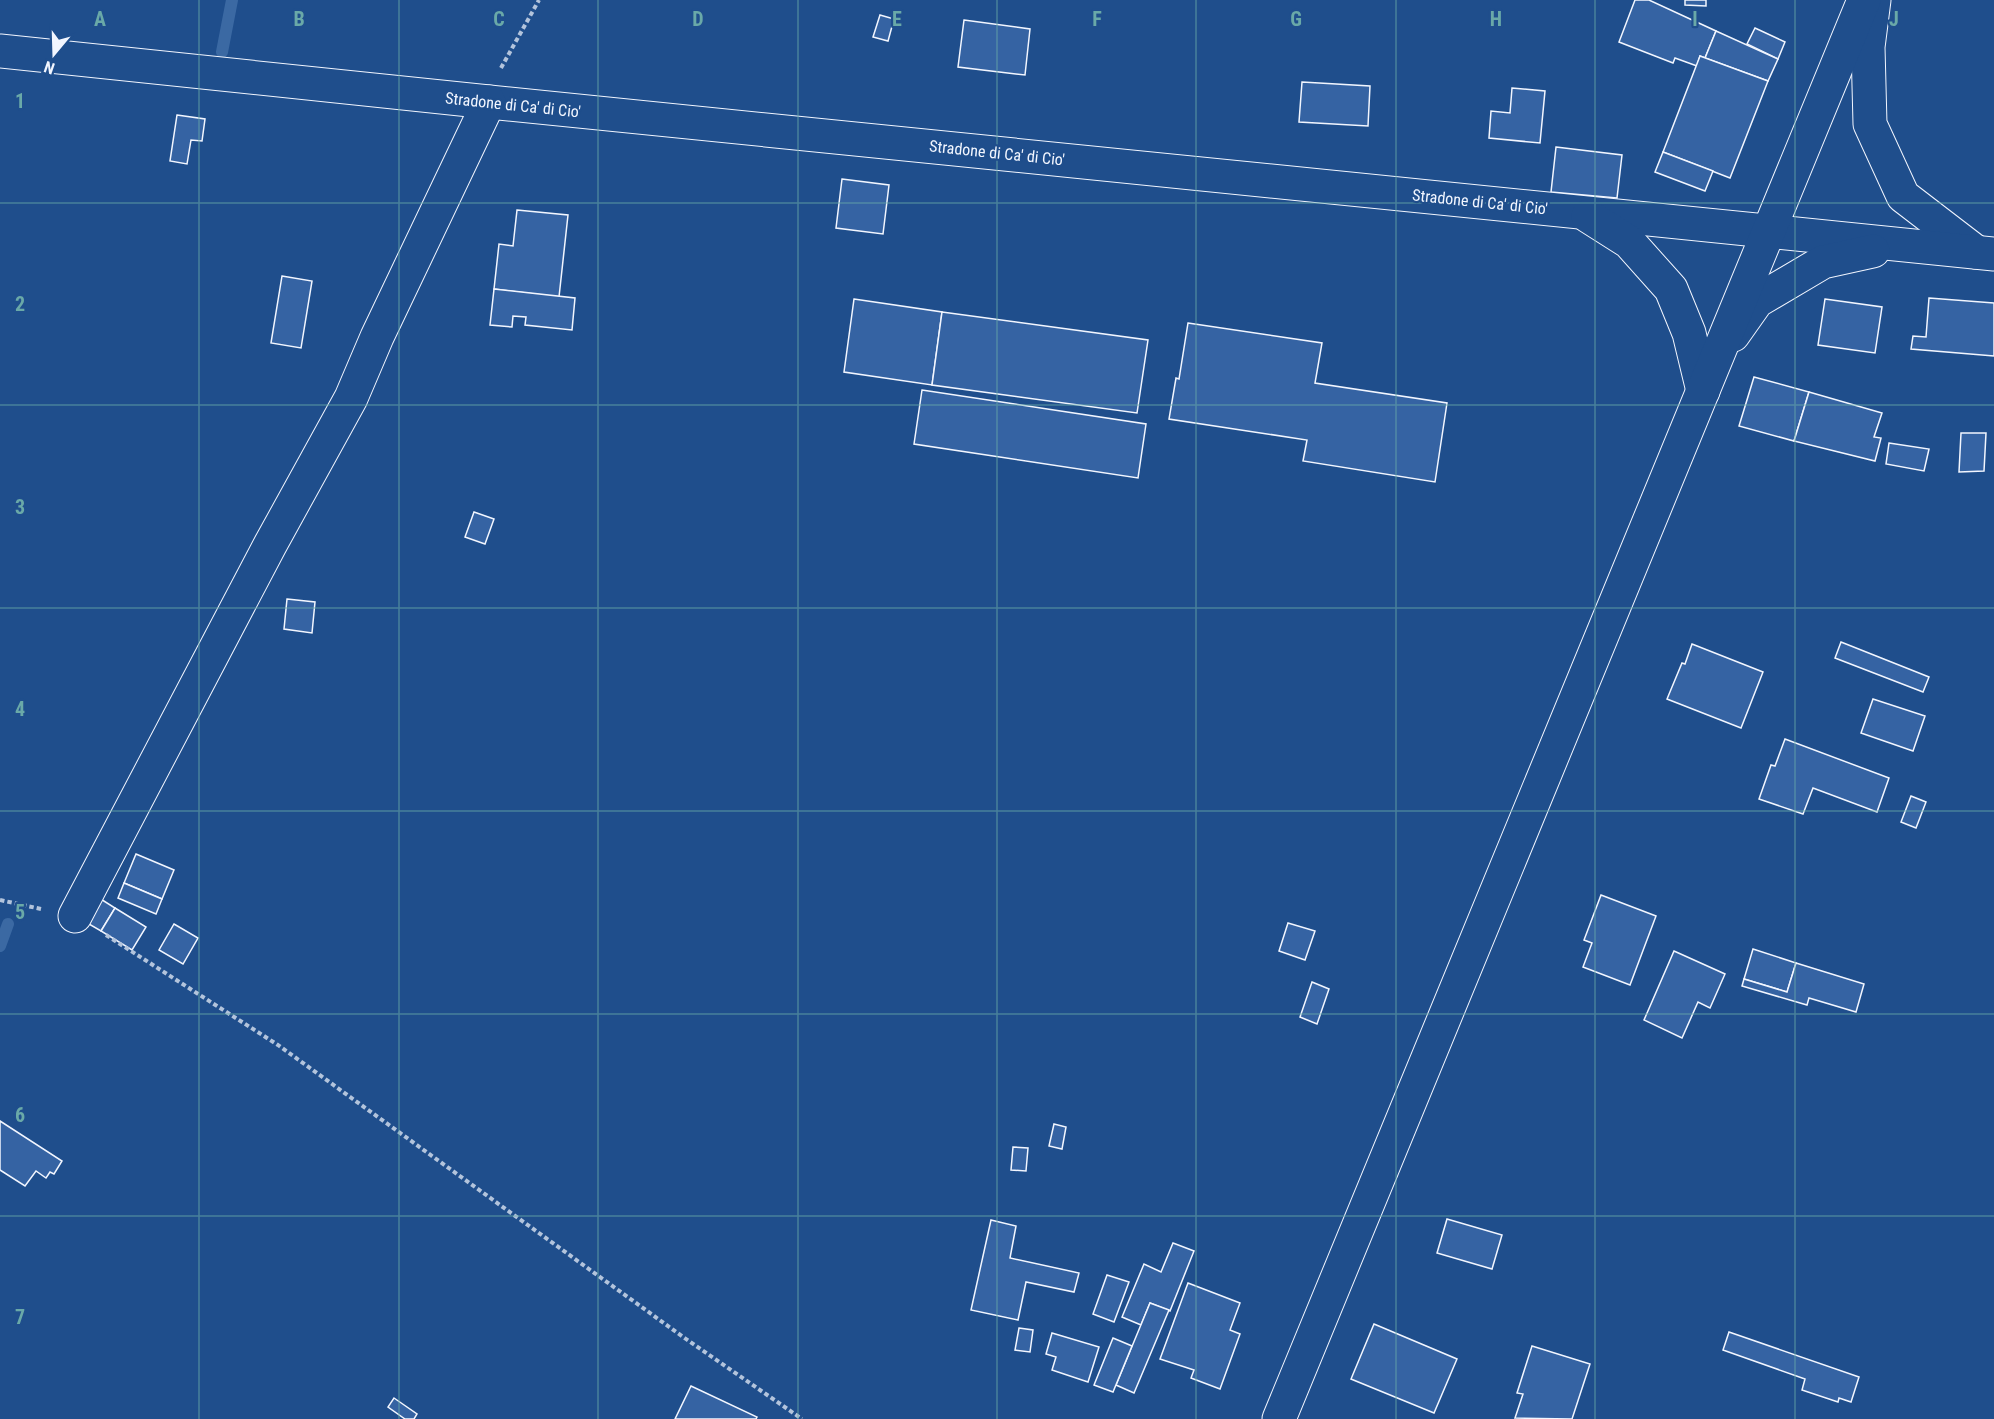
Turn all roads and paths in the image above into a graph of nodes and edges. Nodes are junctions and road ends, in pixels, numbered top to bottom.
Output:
1 (539, 0) edge
2 (1864, 0) edge
3 (1874, 0) edge
4 (0, 51) edge
5 (489, 102) junction
6 (1582, 212) junction
7 (1769, 231) junction
8 (1917, 246) junction
9 (1985, 253) edge
10 (1716, 359) junction
11 (1703, 391) junction
12 (75, 916) joint
13 (802, 1419) edge
14 (1279, 1419) edge

1 - 5 path
2 - 7 street
3 - 9 street
4 - 5 street, Stradone di Ca' di Cio'
5 - 6 street, Stradone di Ca' di Cio'
5 - 12 street
6 - 7 street, Stradone di Ca' di Cio'
6 - 11 street
7 - 8 street, Stradone di Ca' di Cio'
7 - 10 street
8 - 9 street, Stradone di Ca' di Cio'
8 - 10 street
10 - 11 street
11 - 14 street
12 - 13 path

